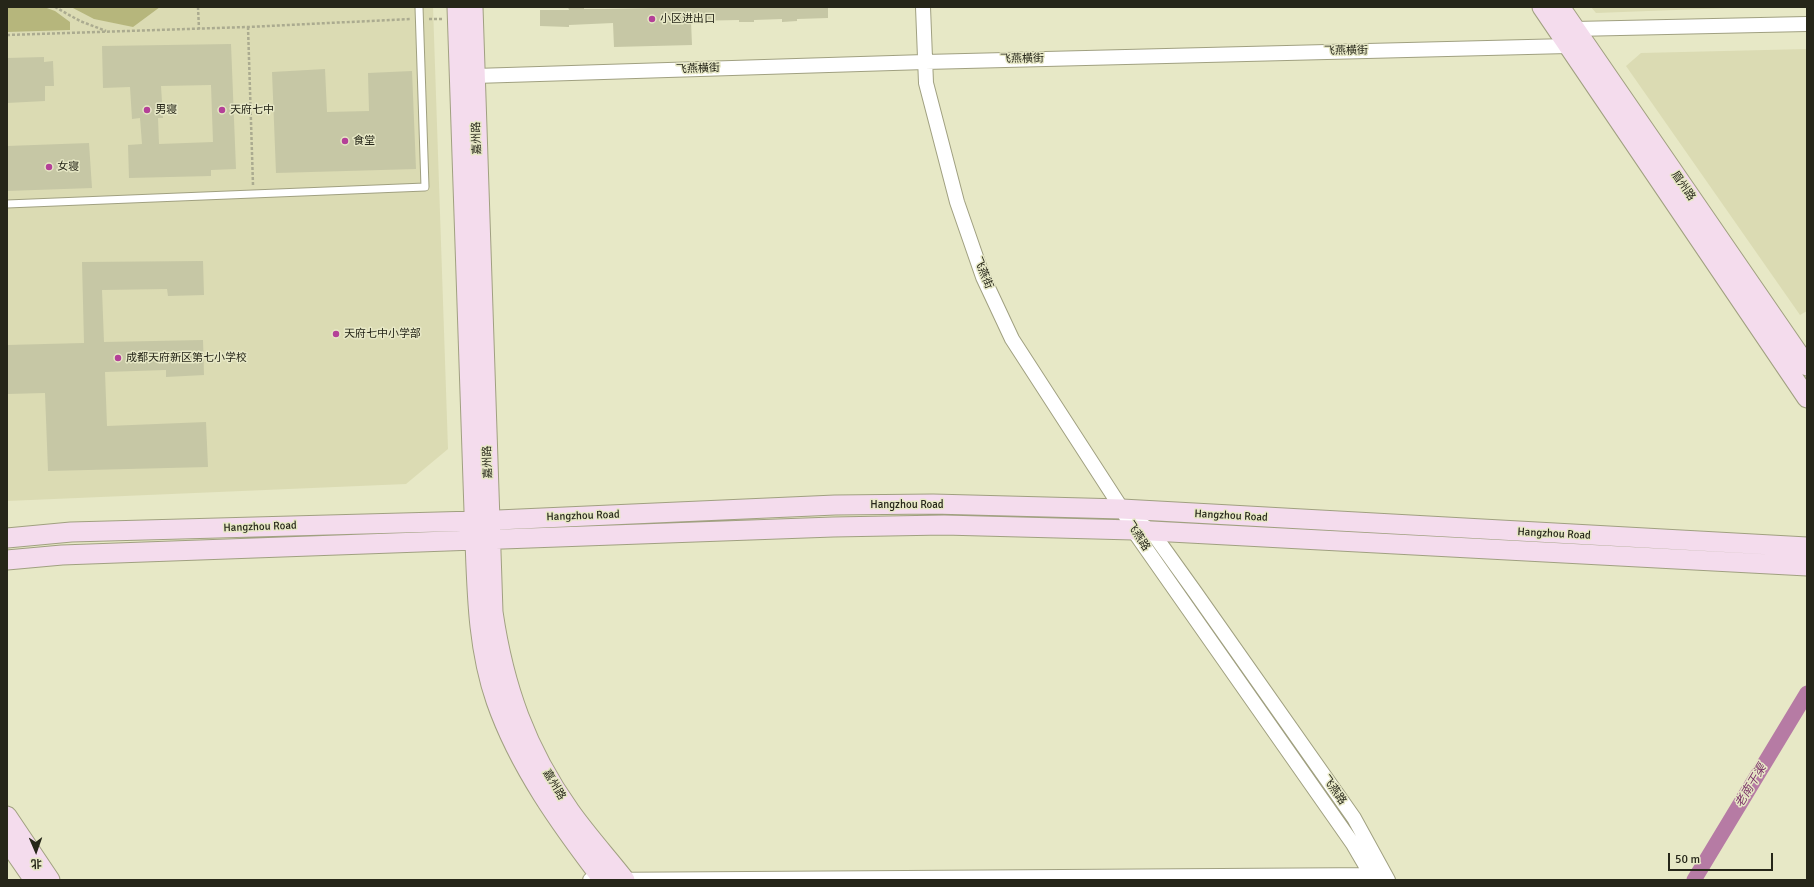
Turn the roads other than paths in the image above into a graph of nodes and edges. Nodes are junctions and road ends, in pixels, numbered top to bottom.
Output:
1 (418, 7) edge
2 (473, 7) edge
3 (923, 7) edge
4 (1542, 7) edge
5 (1560, 7) edge
6 (457, 13) edge
7 (1807, 24) edge
8 (1571, 37) junction
9 (925, 62) junction
10 (475, 76) junction
11 (7, 204) edge
12 (1807, 366) edge
13 (1807, 398) edge
14 (1122, 510) junction
15 (482, 520) junction
16 (1133, 530) junction
17 (1152, 532) junction
18 (7, 538) edge
19 (483, 541) junction
20 (1807, 547) edge
21 (7, 560) edge
22 (1807, 566) edge
23 (7, 816) edge
24 (7, 841) edge
25 (1379, 877) edge
26 (625, 879) edge
27 (34, 880) edge
28 (50, 880) edge
29 (590, 880) edge
30 (603, 880) edge

1 - 11 lane
2 - 10 main road, 嘉州路
3 - 9 street, 飞燕街
4 - 8 main road
5 - 8 main road, 眉州路
6 - 15 main road
7 - 8 street, 飞燕横街
8 - 9 street, 飞燕横街
8 - 12 main road, 眉州路
8 - 13 main road
9 - 10 street, 飞燕横街
9 - 14 street, 飞燕街
10 - 15 main road, 嘉州路
14 - 15 main road, Hangzhou Road
14 - 16 street, 飞燕路
14 - 17 street, 飞燕路
14 - 20 main road, Hangzhou Road
15 - 18 main road, Hangzhou Road
15 - 19 main road
16 - 17 main road, Hangzhou Road
16 - 19 main road, Hangzhou Road
16 - 25 street, 飞燕路
17 - 22 main road, Hangzhou Road
17 - 25 street, 飞燕路
19 - 21 main road, Hangzhou Road
19 - 26 main road, 嘉州路
19 - 30 main road
23 - 28 main road
24 - 27 main road
25 - 26 street
26 - 30 street
29 - 30 street

